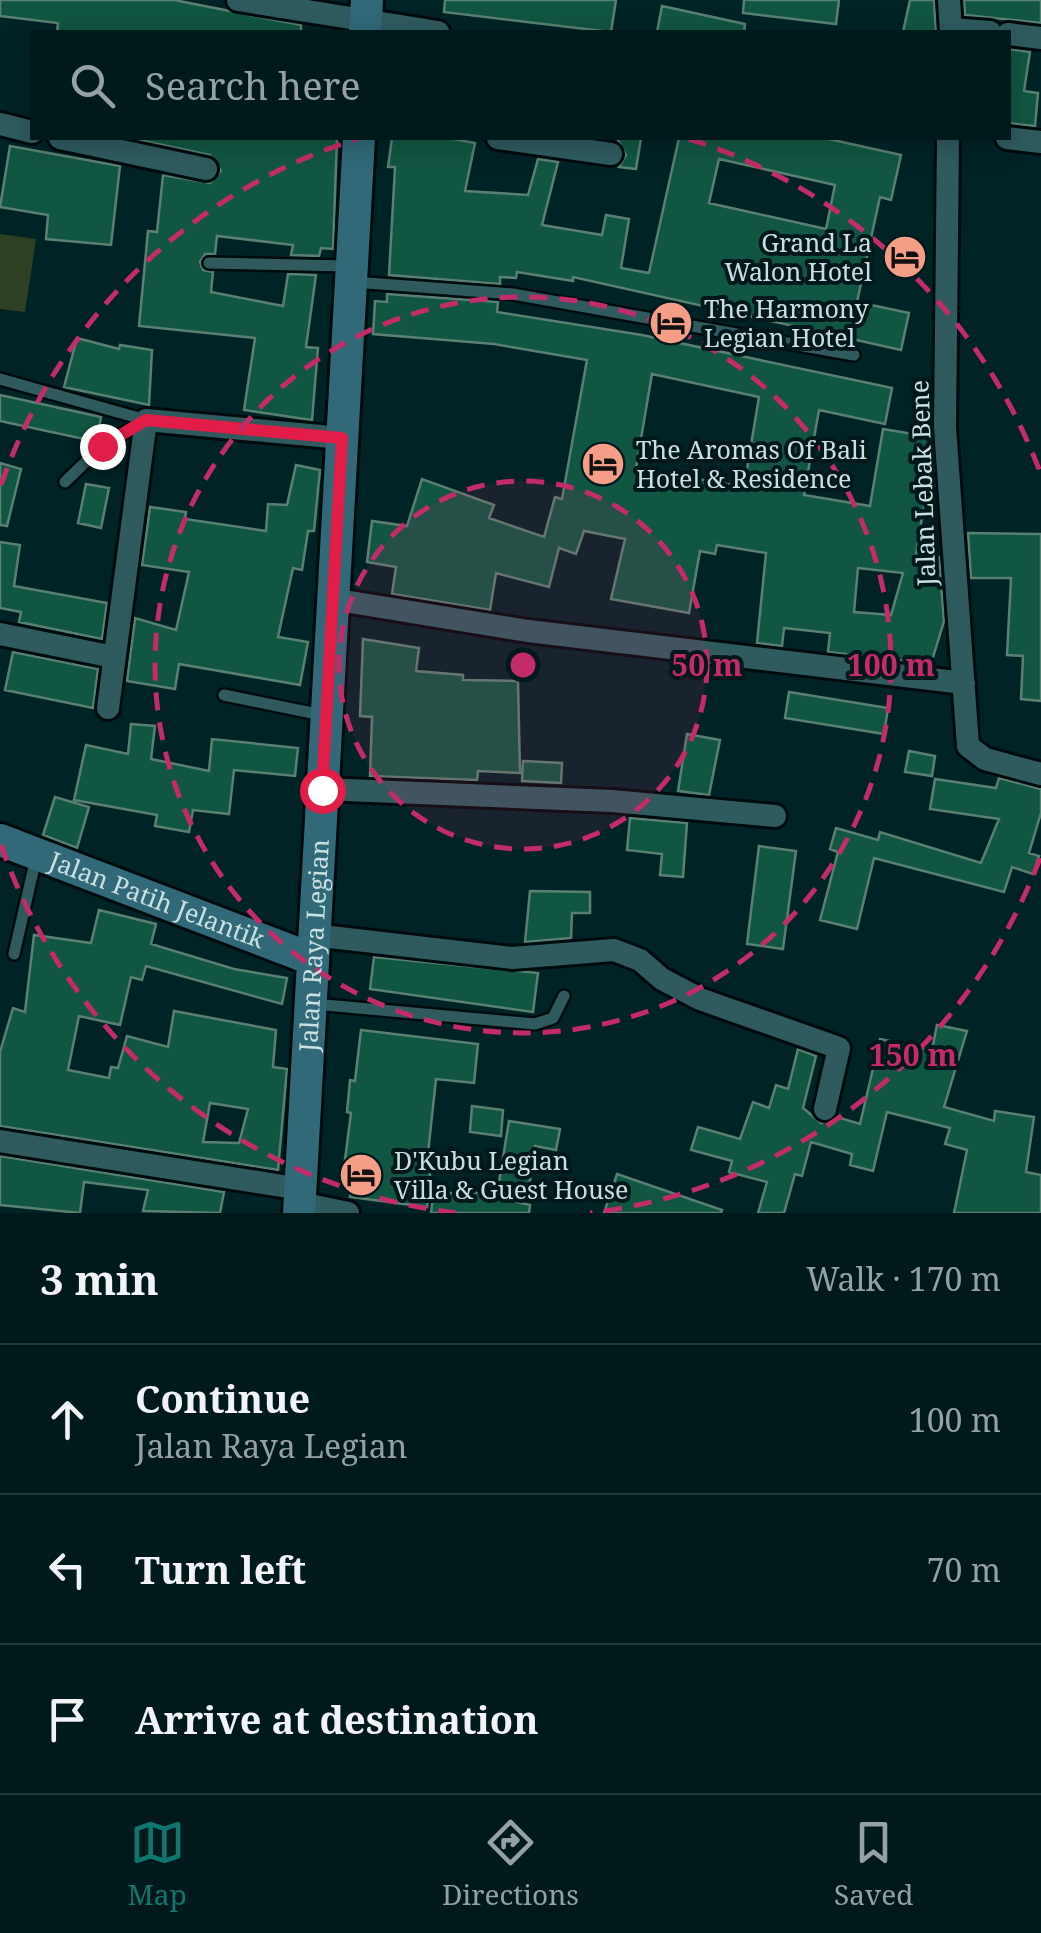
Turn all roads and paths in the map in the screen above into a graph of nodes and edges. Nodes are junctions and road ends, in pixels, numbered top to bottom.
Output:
1 (238, 0) edge
2 (949, 0) edge
3 (366, 17) edge
4 (428, 30) edge
5 (951, 30) edge
6 (1011, 34) edge
7 (1041, 38) edge
8 (0, 124) edge
9 (30, 132) edge
10 (1011, 138) edge
11 (69, 140) edge
12 (359, 140) edge
13 (512, 140) edge
14 (948, 140) edge
15 (1041, 142) edge
16 (612, 154) dead end
17 (206, 169) dead end
18 (209, 264) dead end
19 (351, 274) junction
20 (854, 355) dead end
21 (0, 380) edge
22 (146, 420) junction
23 (342, 438) junction
24 (65, 482) dead end
25 (332, 599) junction
26 (0, 634) edge
27 (114, 658) junction
28 (964, 683) junction
29 (224, 695) dead end
30 (108, 708) dead end
31 (326, 716) junction
32 (1041, 774) edge
33 (322, 790) junction
34 (775, 816) dead end
35 (0, 840) edge
36 (38, 854) junction
37 (312, 947) junction
38 (14, 954) dead end
39 (564, 996) dead end
40 (310, 1004) junction
41 (826, 1109) dead end
42 (0, 1141) edge
43 (300, 1202) edge
44 (348, 1213) edge

1 - 3 street
2 - 5 street
3 - 4 street
6 - 7 street
8 - 9 street
10 - 15 street
11 - 17 street
12 - 19 main road, Jalan Raya Legian
13 - 16 street
14 - 28 street, Jalan Lebak Bene
18 - 19 lane
19 - 20 lane
19 - 23 main road, Jalan Raya Legian
21 - 22 lane
22 - 23 street
22 - 24 lane
22 - 27 street
23 - 25 main road, Jalan Raya Legian
25 - 28 street
25 - 31 main road, Jalan Raya Legian
26 - 27 street
27 - 30 street
28 - 32 street, Jalan Lebak Bene
29 - 31 lane
31 - 33 main road, Jalan Raya Legian
33 - 34 street
33 - 37 main road, Jalan Raya Legian
35 - 36 main road, Jalan Patih Jelantik
36 - 37 main road, Jalan Patih Jelantik
36 - 38 lane
37 - 40 main road, Jalan Raya Legian
37 - 41 street
39 - 40 lane
40 - 43 main road, Jalan Raya Legian
42 - 43 street
43 - 44 street

